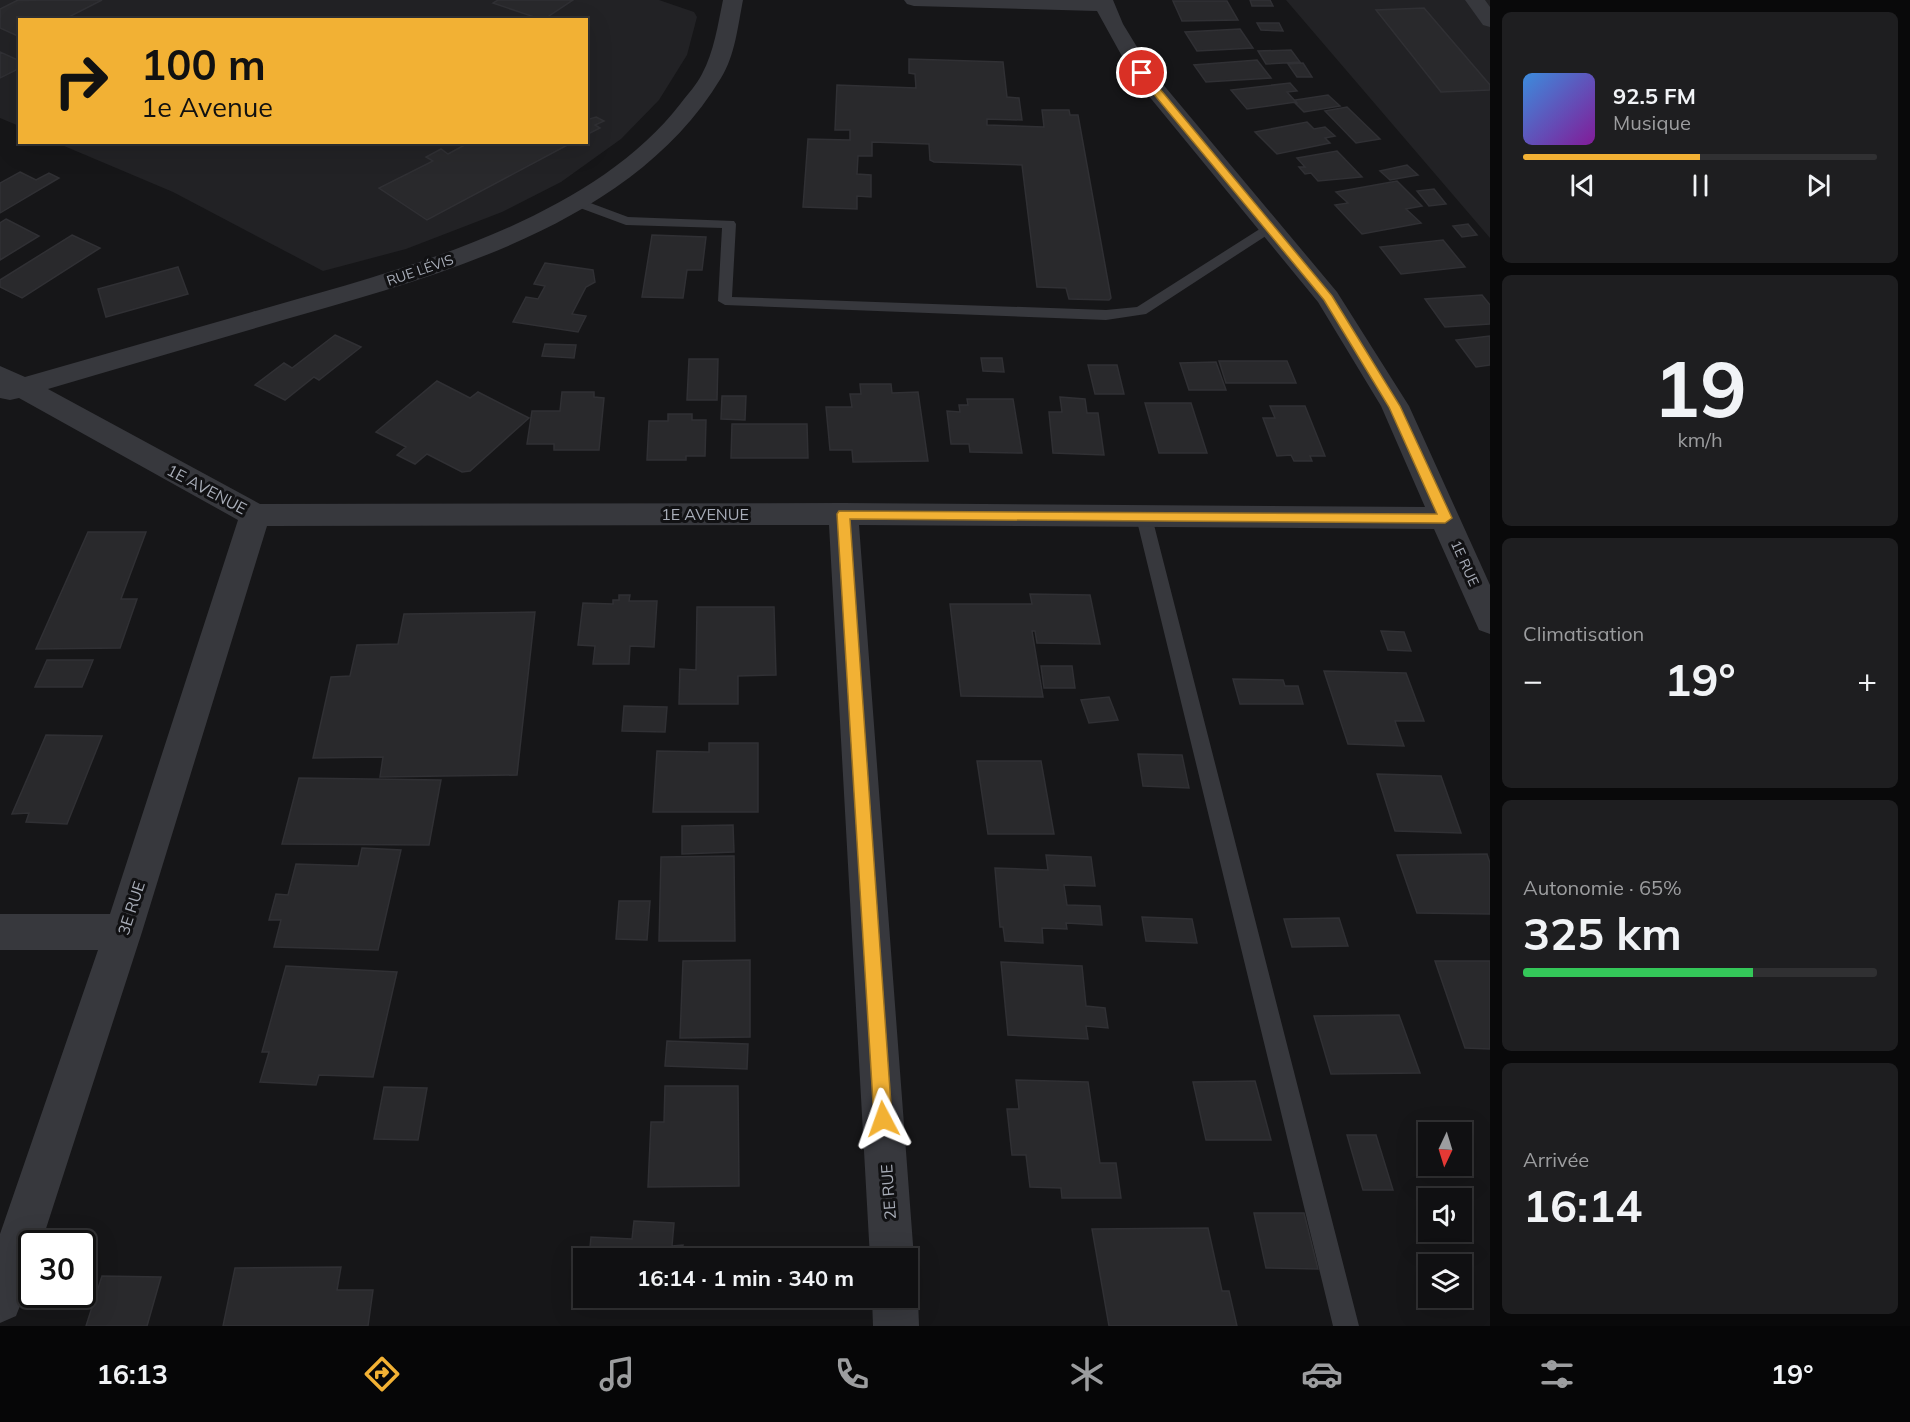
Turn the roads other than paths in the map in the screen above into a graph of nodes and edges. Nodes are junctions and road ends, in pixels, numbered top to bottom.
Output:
1 (733, 0) edge
2 (914, 0) edge
3 (1475, 0) edge
4 (1103, 3) edge
5 (1490, 21) edge
6 (577, 202) junction
7 (1271, 228) junction
8 (7, 386) edge
9 (843, 514) junction
10 (255, 515) junction
11 (1144, 517) junction
12 (1445, 518) junction
13 (1490, 621) edge
14 (0, 932) edge
15 (123, 932) junction
16 (891, 1248) edge
17 (0, 1300) edge
18 (896, 1308) edge
19 (897, 1326) edge
20 (1346, 1326) edge

1 - 6 street, RUE LÉVIS
2 - 4 street
3 - 5 street
4 - 7 street, 1E RUE
6 - 7 lane
6 - 8 street, RUE LÉVIS
7 - 12 street, 1E RUE
8 - 10 street, 1E AVENUE
9 - 10 street, 1E AVENUE
9 - 11 street, 1E AVENUE
9 - 16 street, 2E RUE
10 - 15 street, 3E RUE
11 - 12 street, 1E AVENUE
11 - 20 lane
12 - 13 street, 1E RUE
14 - 15 street
15 - 17 street, 3E RUE
18 - 19 street

